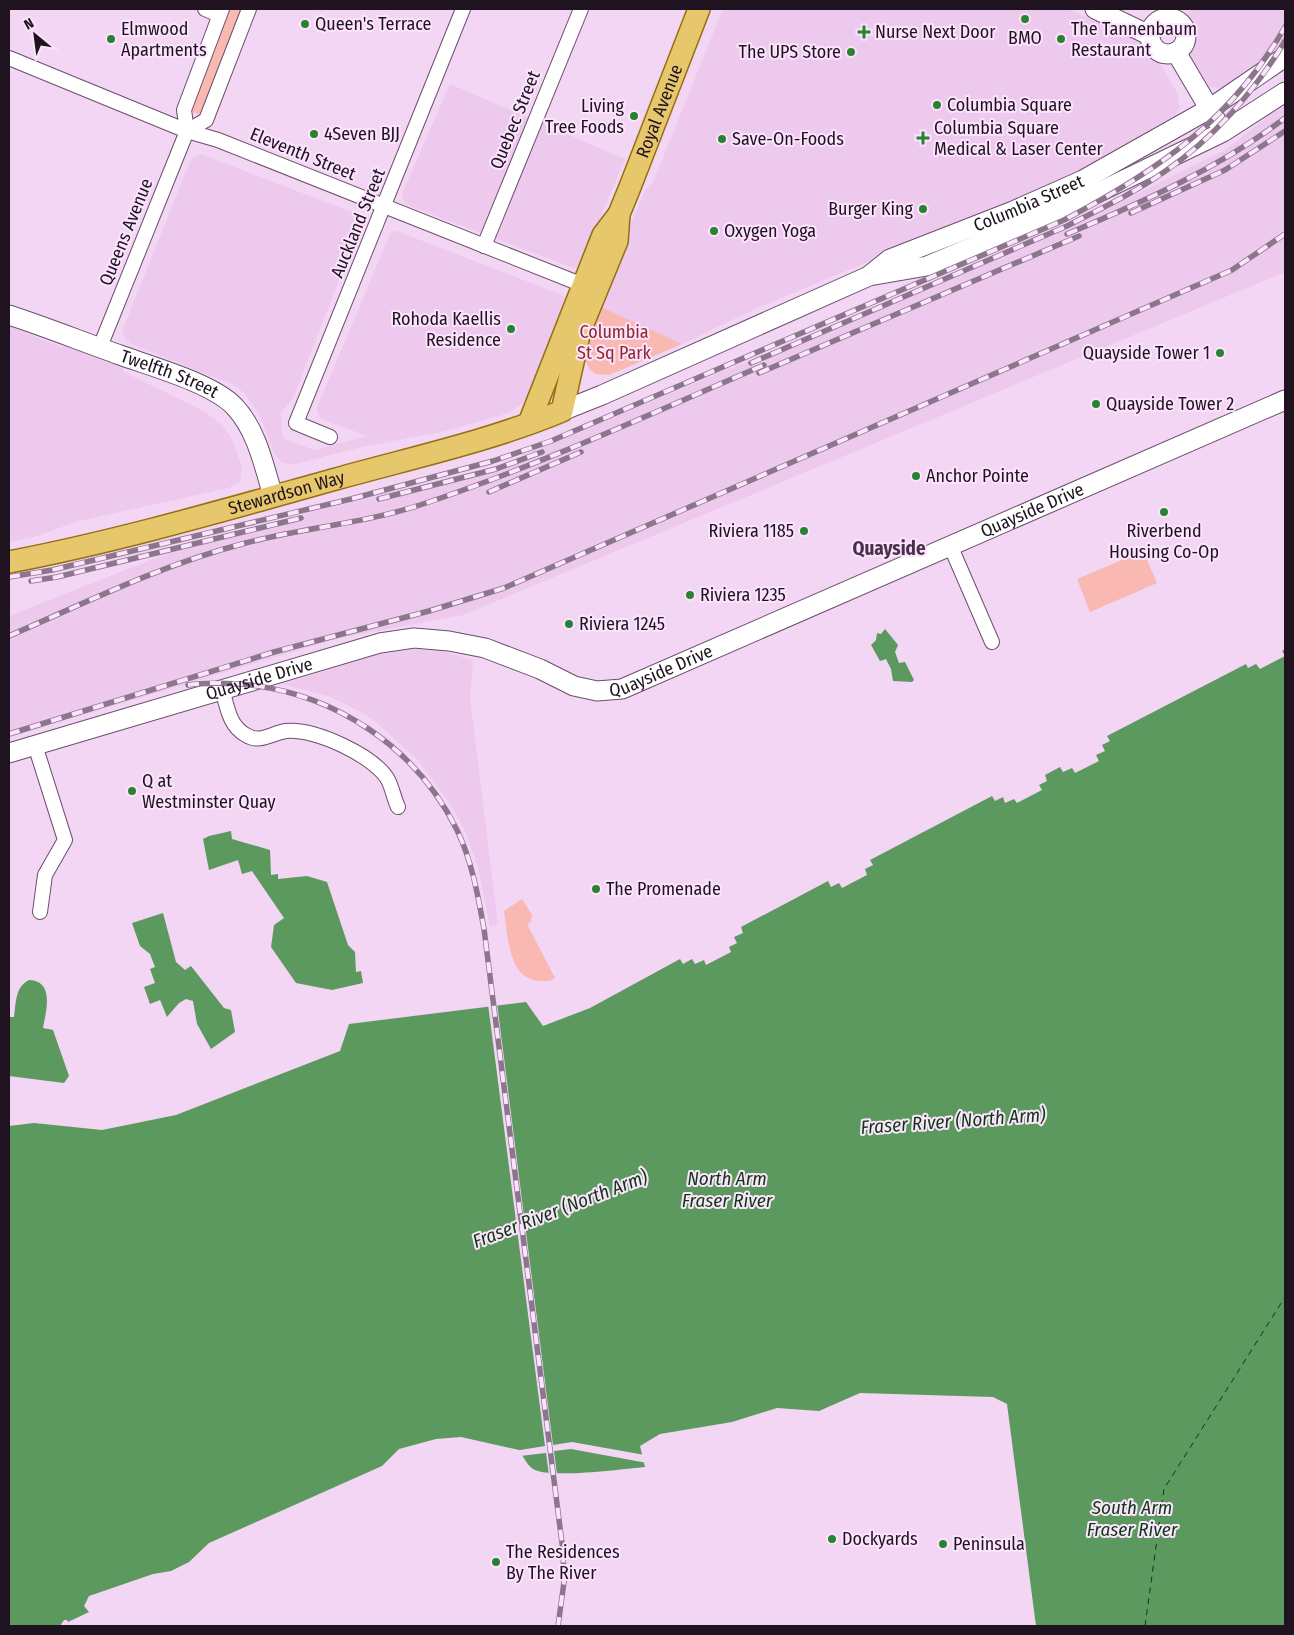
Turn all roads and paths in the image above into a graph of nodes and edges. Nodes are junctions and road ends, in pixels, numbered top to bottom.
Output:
1 (205, 9) edge
2 (249, 9) edge
3 (463, 9) edge
4 (581, 9) edge
5 (700, 9) edge
6 (1094, 9) edge
7 (1116, 9) edge
8 (221, 12) edge
9 (1169, 20) edge
10 (1176, 52) junction
11 (1285, 57) edge
12 (9, 58) edge
13 (1285, 92) edge
14 (1209, 109) junction
15 (187, 131) junction
16 (1223, 132) junction
17 (385, 207) junction
18 (618, 214) junction
19 (484, 246) junction
20 (869, 276) junction
21 (583, 285) junction
22 (9, 315) edge
23 (100, 347) junction
24 (1285, 400) edge
25 (562, 411) junction
26 (529, 423) junction
27 (330, 437) dead end
28 (273, 496) junction
29 (950, 545) junction
30 (9, 562) edge
31 (992, 642) dead end
32 (222, 689) junction
33 (36, 745) junction
34 (9, 753) edge
35 (398, 807) dead end
36 (40, 912) dead end

1 - 8 street
2 - 15 street
3 - 17 street, Auckland Street
4 - 19 street, Quebec Street
5 - 18 main road, Royal Avenue
6 - 9 street
7 - 9 street
8 - 15 street, Queens Avenue
9 - 10 street
9 - 10 street
10 - 14 street
11 - 14 street, Columbia Street
12 - 15 street, Eleventh Street
13 - 16 street, Columbia Street
14 - 16 street
14 - 20 street, Columbia Street
15 - 17 street, Eleventh Street
15 - 23 street, Queens Avenue
16 - 20 street, Columbia Street
17 - 19 street, Eleventh Street
17 - 27 street, Auckland Street
18 - 21 main road, Royal Avenue
18 - 25 main road, Royal Avenue
19 - 21 street, Eleventh Street
20 - 25 street, Columbia Street
21 - 26 main road, Royal Avenue
22 - 23 street, Twelfth Street
23 - 28 street, Twelfth Street
24 - 29 street, Quayside Drive
25 - 26 main road, Stewardson Way
26 - 28 main road, Stewardson Way
28 - 30 main road, Stewardson Way
29 - 31 street
29 - 32 street, Quayside Drive
32 - 33 street, Quayside Drive
32 - 35 street
33 - 34 street, Quayside Drive
33 - 36 street

